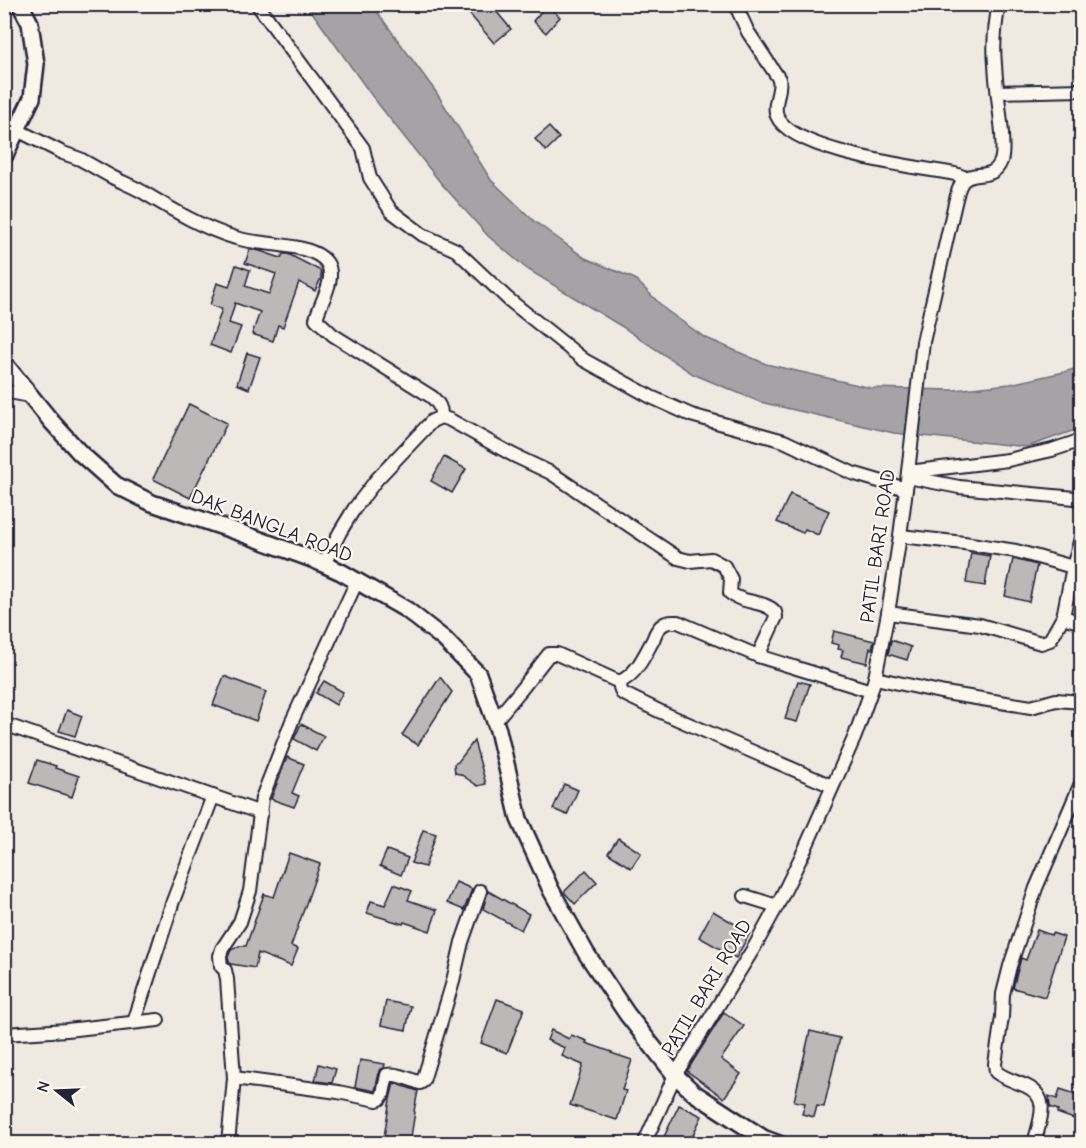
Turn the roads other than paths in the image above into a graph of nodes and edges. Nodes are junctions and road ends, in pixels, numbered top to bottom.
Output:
1 (20, 4) edge
2 (257, 4) edge
3 (735, 4) edge
4 (999, 4) edge
5 (1082, 90) edge
6 (998, 92) junction
7 (17, 130) junction
8 (4, 157) edge
9 (966, 178) junction
10 (4, 363) edge
11 (4, 391) edge
12 (30, 396) junction
13 (441, 417) junction
14 (1082, 440) edge
15 (907, 476) junction
16 (1082, 500) edge
17 (1082, 534) edge
18 (900, 536) junction
19 (324, 564) junction
20 (1073, 567) junction
21 (357, 581) junction
22 (888, 613) junction
23 (1063, 617) junction
24 (1082, 623) edge
25 (758, 656) junction
26 (621, 681) junction
27 (873, 685) junction
28 (1082, 702) edge
29 (495, 721) junction
30 (4, 724) edge
31 (1082, 781) edge
32 (832, 786) junction
33 (213, 796) junction
34 (261, 813) junction
35 (480, 891) dead end
36 (745, 896) dead end
37 (777, 906) junction
38 (158, 1020) dead end
39 (134, 1022) junction
40 (4, 1034) edge
41 (675, 1075) junction
42 (234, 1078) junction
43 (228, 1143) edge
44 (644, 1143) edge
45 (779, 1143) edge
46 (1034, 1143) edge

1 - 7 main road
2 - 15 street
3 - 9 street
4 - 6 street
5 - 6 street
6 - 9 street
7 - 8 main road
7 - 13 street
9 - 15 street, PATIL BARI ROAD
10 - 12 main road, DAK BANGLA ROAD
11 - 12 street
12 - 19 main road, DAK BANGLA ROAD
13 - 19 street
13 - 25 street
14 - 15 street
15 - 16 street
15 - 18 street, PATIL BARI ROAD
17 - 20 street
18 - 20 street
18 - 22 street, PATIL BARI ROAD
19 - 21 main road, DAK BANGLA ROAD
20 - 23 street
21 - 29 main road, DAK BANGLA ROAD
21 - 34 street
22 - 23 street
22 - 27 street, PATIL BARI ROAD
23 - 24 street
25 - 26 street
25 - 27 street
26 - 29 street
26 - 32 street
27 - 28 street
27 - 32 street, PATIL BARI ROAD
29 - 41 main road, DAK BANGLA ROAD
30 - 33 street
31 - 46 street
32 - 37 street, PATIL BARI ROAD
33 - 34 street
33 - 39 street
34 - 42 street
35 - 42 street
36 - 37 street
37 - 41 street, PATIL BARI ROAD
38 - 39 street
39 - 40 street
41 - 44 street, PATIL BARI ROAD
41 - 45 main road, DAK BANGLA ROAD
42 - 43 street

